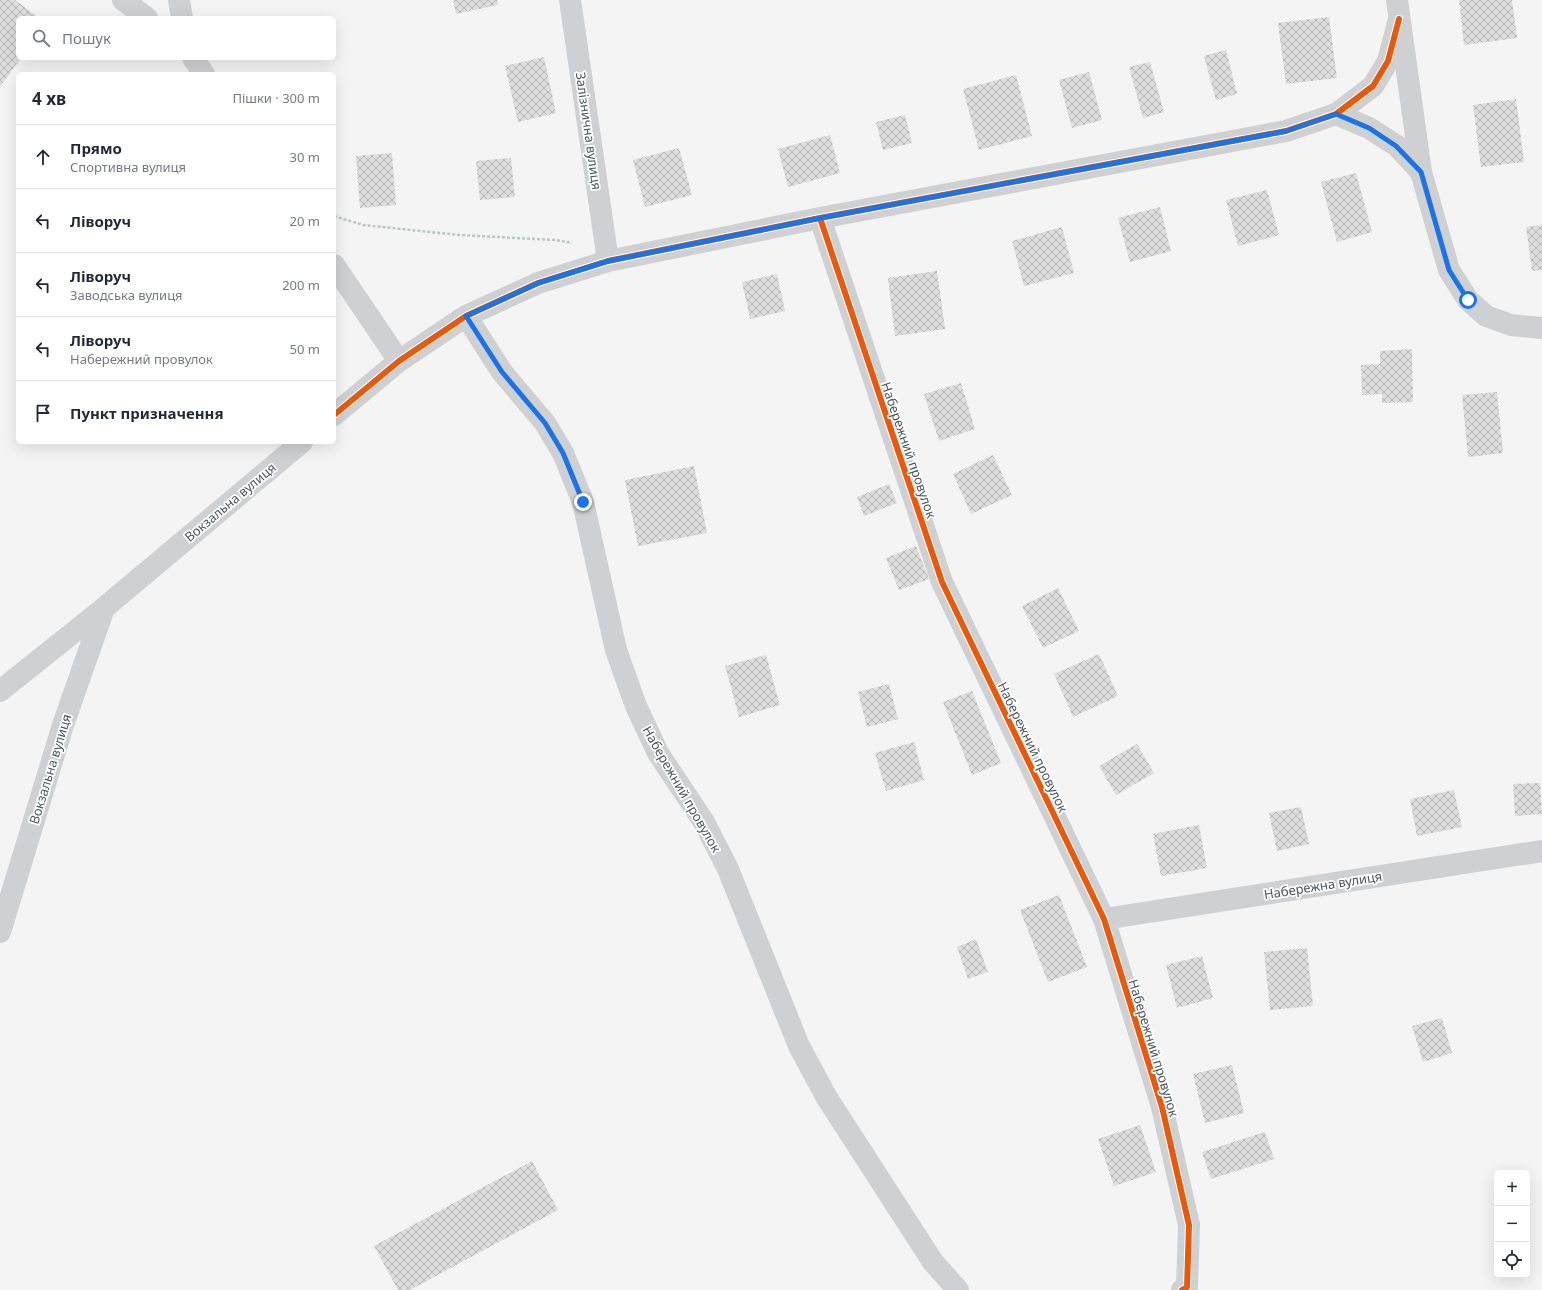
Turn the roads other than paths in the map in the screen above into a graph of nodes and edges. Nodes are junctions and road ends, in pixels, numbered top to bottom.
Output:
1 (123, 0) edge
2 (179, 0) edge
3 (570, 0) edge
4 (1398, 9) edge
5 (144, 16) edge
6 (182, 16) edge
7 (194, 60) edge
8 (203, 72) edge
9 (1336, 114) junction
10 (1421, 172) junction
11 (820, 218) junction
12 (608, 261) junction
13 (336, 268) edge
14 (466, 316) junction
15 (1542, 328) edge
16 (399, 361) junction
17 (336, 413) edge
18 (300, 444) edge
19 (104, 608) junction
20 (0, 691) edge
21 (1542, 851) edge
22 (1104, 919) junction
23 (0, 932) edge
24 (958, 1290) edge
25 (1182, 1290) edge

1 - 5 street
2 - 6 street
3 - 12 street, Залізнична вулиця
4 - 9 street
4 - 10 street
7 - 8 street
9 - 10 street
9 - 11 street
10 - 15 street
11 - 12 street
11 - 22 street, Набережний провулок
12 - 14 street
13 - 16 street
14 - 16 street
14 - 24 street, Набережний провулок
16 - 17 street
18 - 19 street, Вокзальна вулиця
19 - 20 street, Вокзальна вулиця
19 - 23 street, Вокзальна вулиця
21 - 22 street, Набережна вулиця
22 - 25 street, Набережний провулок

